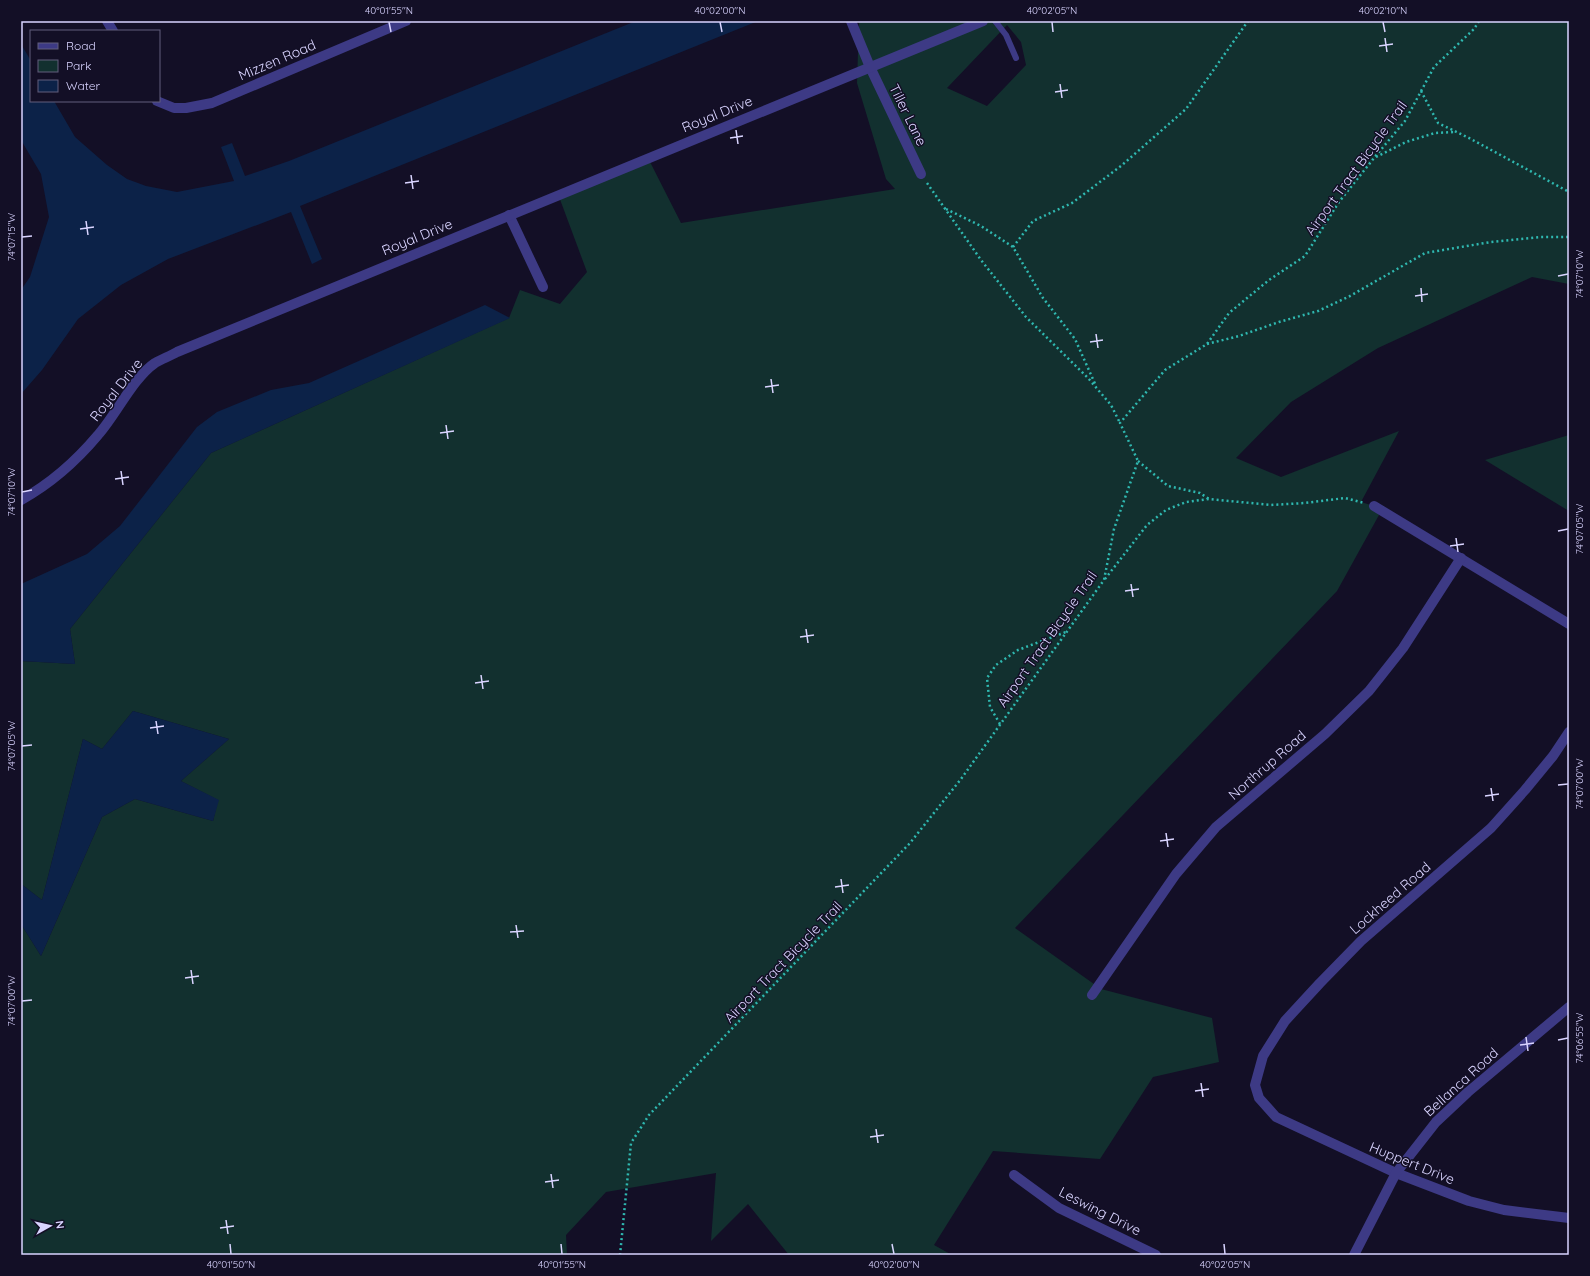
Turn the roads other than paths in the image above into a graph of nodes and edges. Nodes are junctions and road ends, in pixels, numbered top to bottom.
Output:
1 (107, 21) edge
2 (406, 21) edge
3 (851, 21) edge
4 (983, 21) edge
5 (995, 21) edge
6 (112, 30) edge
7 (1016, 58) dead end
8 (870, 67) junction
9 (159, 102) edge
10 (921, 174) road end
11 (509, 215) junction
12 (543, 287) dead end
13 (21, 500) edge
14 (1374, 506) road end
15 (1460, 558) junction
16 (1569, 624) edge
17 (1569, 732) edge
18 (1092, 995) dead end
19 (1569, 1007) edge
20 (1259, 1098) joint
21 (1396, 1173) junction
22 (1014, 1175) dead end
23 (1569, 1218) edge
24 (1156, 1255) edge
25 (1354, 1255) edge

1 - 6 street
2 - 9 street, Mizzen Road
3 - 8 street, Tiller Lane
4 - 8 street
5 - 7 lane
8 - 10 street, Tiller Lane
8 - 11 street, Royal Drive
11 - 12 street
11 - 13 street, Royal Drive
14 - 15 street
15 - 16 street
15 - 18 street, Northrup Road
17 - 20 street, Lockheed Road
19 - 21 street, Bellanca Road
20 - 21 street, Huppert Drive
21 - 23 street, Huppert Drive
21 - 25 street, Bellanca Road
22 - 24 street, Leswing Drive

